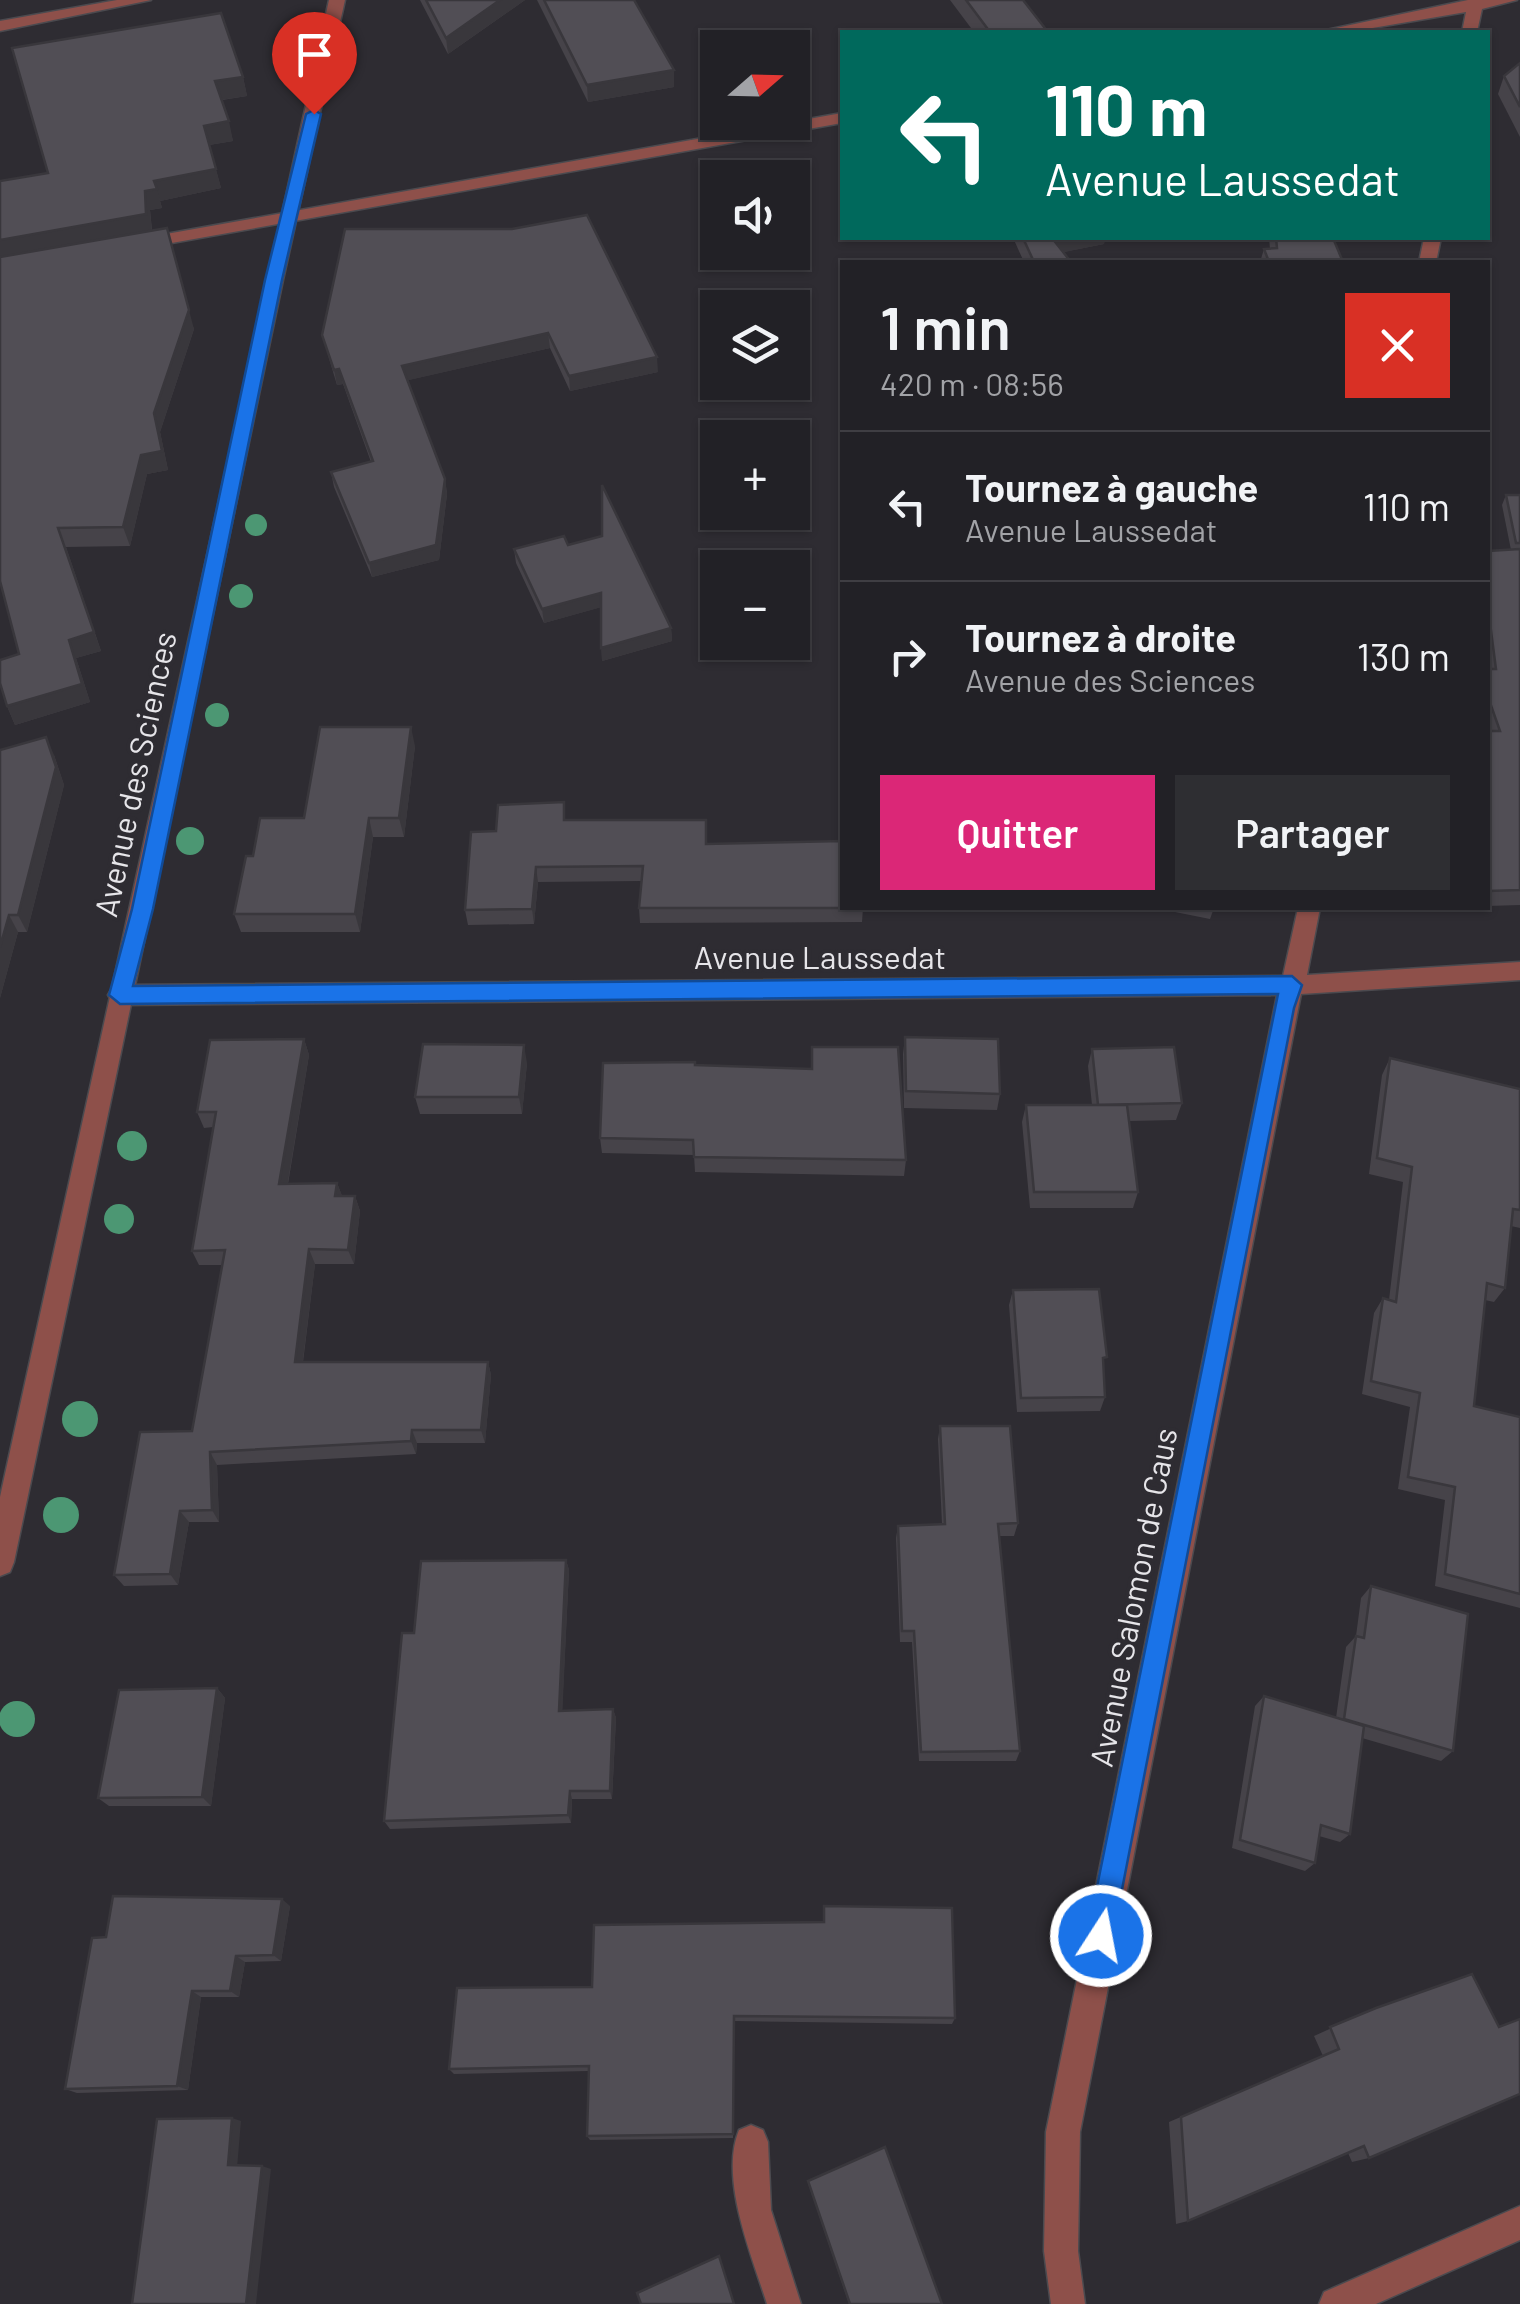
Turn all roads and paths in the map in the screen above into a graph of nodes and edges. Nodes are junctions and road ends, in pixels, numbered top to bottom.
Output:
1 (143, 0) edge
2 (337, 0) edge
3 (1510, 0) edge
4 (1475, 3) edge
5 (0, 26) edge
6 (1335, 30) edge
7 (1470, 30) edge
8 (840, 118) edge
9 (290, 216) junction
10 (112, 248) edge
11 (1309, 910) edge
12 (1520, 971) edge
13 (1292, 985) junction
14 (120, 995) junction
15 (0, 1562) edge
16 (752, 2142) dead end
17 (1520, 2223) edge
18 (784, 2304) edge
19 (1068, 2304) edge
20 (1336, 2304) edge

1 - 5 street
2 - 9 street, Avenue des Sciences
3 - 4 street
4 - 6 street
4 - 7 street
8 - 9 street
9 - 10 street
9 - 14 street, Avenue des Sciences
11 - 13 street, Avenue Salomon de Caus
12 - 13 street, Avenue Laussedat
13 - 14 street, Avenue Laussedat
13 - 19 street, Avenue Salomon de Caus
14 - 15 street, Avenue des Sciences
16 - 18 street
17 - 20 street

